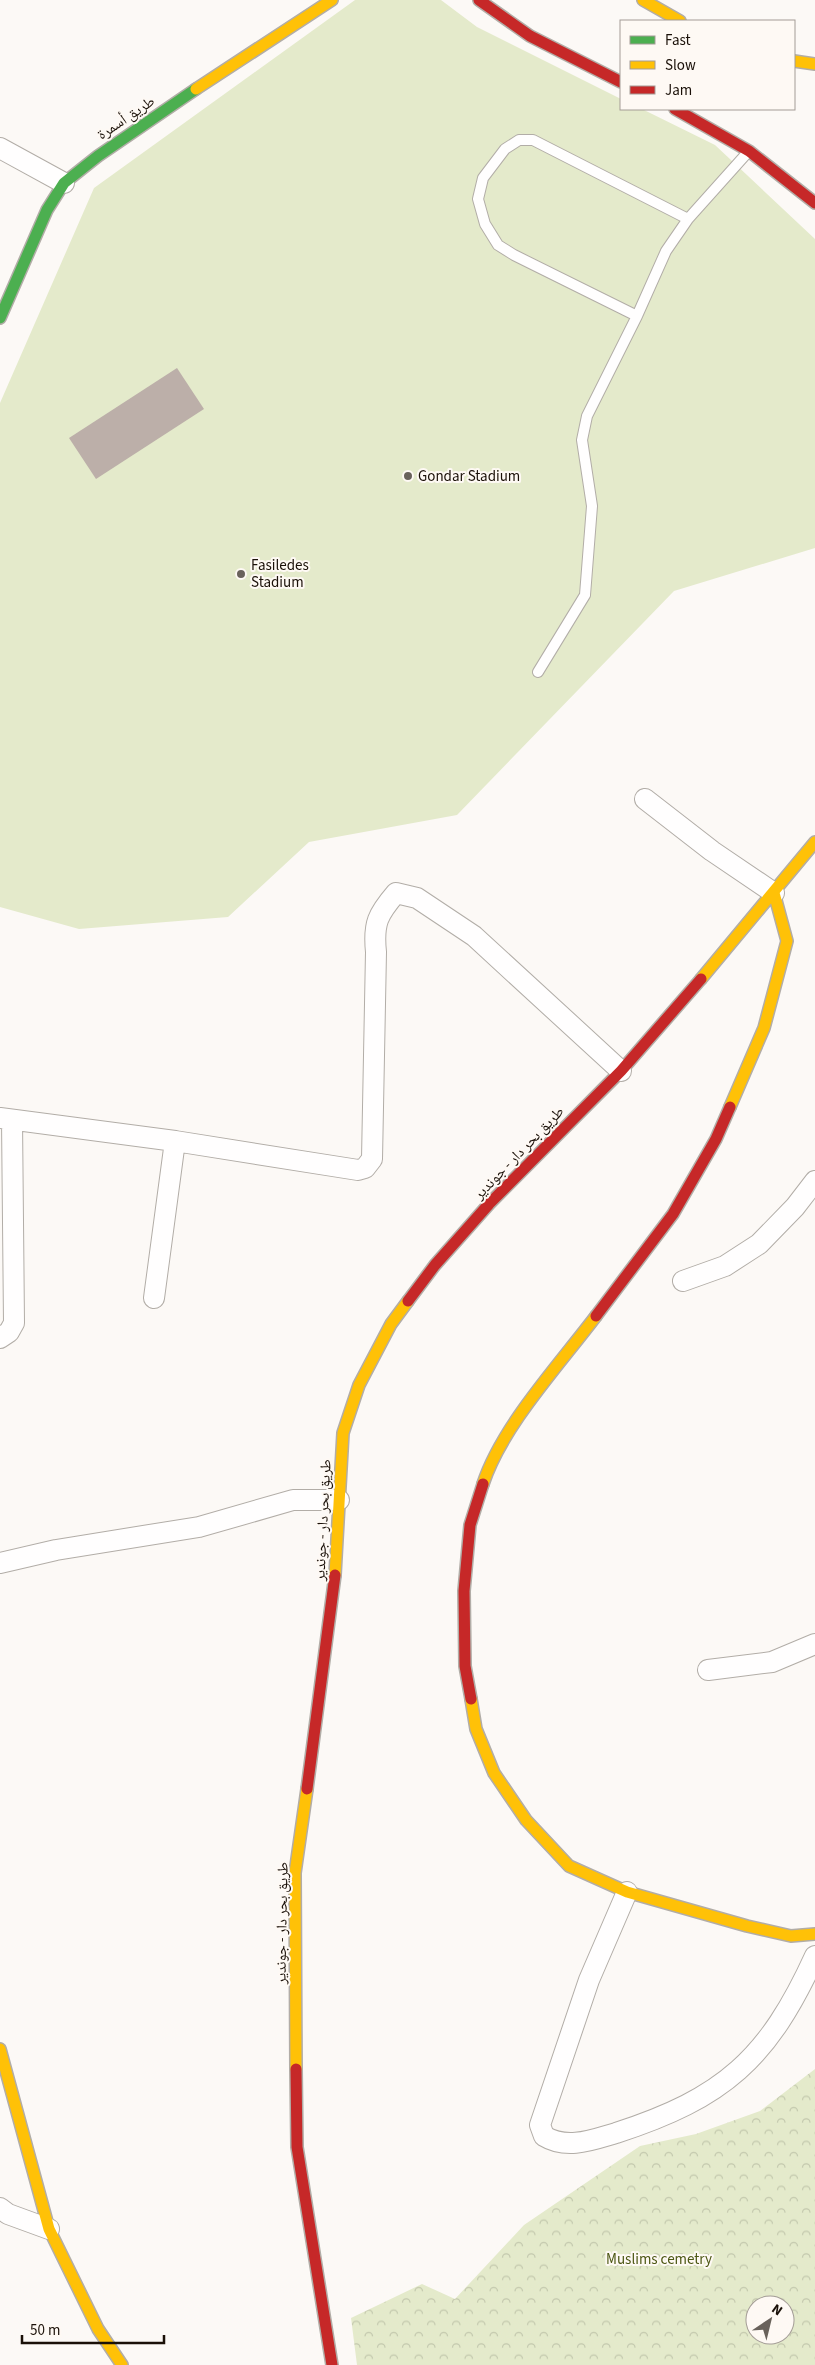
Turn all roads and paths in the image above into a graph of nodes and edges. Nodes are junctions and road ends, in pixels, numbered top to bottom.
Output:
1 (332, 0) edge
2 (479, 0) edge
3 (643, 0) edge
4 (678, 20) edge
5 (795, 61) edge
6 (815, 64) edge
7 (620, 81) edge
8 (676, 110) edge
9 (0, 148) edge
10 (749, 151) junction
11 (64, 184) junction
12 (815, 203) edge
13 (688, 219) junction
14 (638, 316) junction
15 (0, 318) edge
16 (538, 672) dead end
17 (645, 799) dead end
18 (815, 842) edge
19 (774, 893) junction
20 (620, 1071) junction
21 (6, 1119) edge
22 (175, 1140) junction
23 (815, 1181) edge
24 (683, 1281) dead end
25 (154, 1298) dead end
26 (0, 1338) edge
27 (339, 1500) junction
28 (0, 1563) edge
29 (815, 1644) edge
30 (708, 1670) dead end
31 (627, 1892) junction
32 (815, 1934) edge
33 (815, 1956) edge
34 (0, 2049) edge
35 (0, 2208) edge
36 (49, 2229) junction
37 (122, 2365) edge
38 (332, 2365) edge

1 - 11 main road, طريق أسمرة
2 - 7 main road
3 - 4 main road
5 - 6 main road
8 - 10 main road
9 - 11 street
10 - 12 main road
10 - 13 lane
11 - 15 main road, طريق أسمرة
13 - 14 lane
13 - 14 lane
14 - 16 lane
17 - 19 street
18 - 19 main road, طريق بحر دار - جوندير
19 - 20 main road, طريق بحر دار - جوندير
19 - 31 main road
20 - 22 street
20 - 27 main road, طريق بحر دار - جوندير
21 - 22 street
21 - 26 street
22 - 25 street
23 - 24 street
27 - 28 street
27 - 38 main road, طريق بحر دار - جوندير
29 - 30 street
31 - 32 main road
31 - 33 street
34 - 36 main road
35 - 36 street
36 - 37 main road

